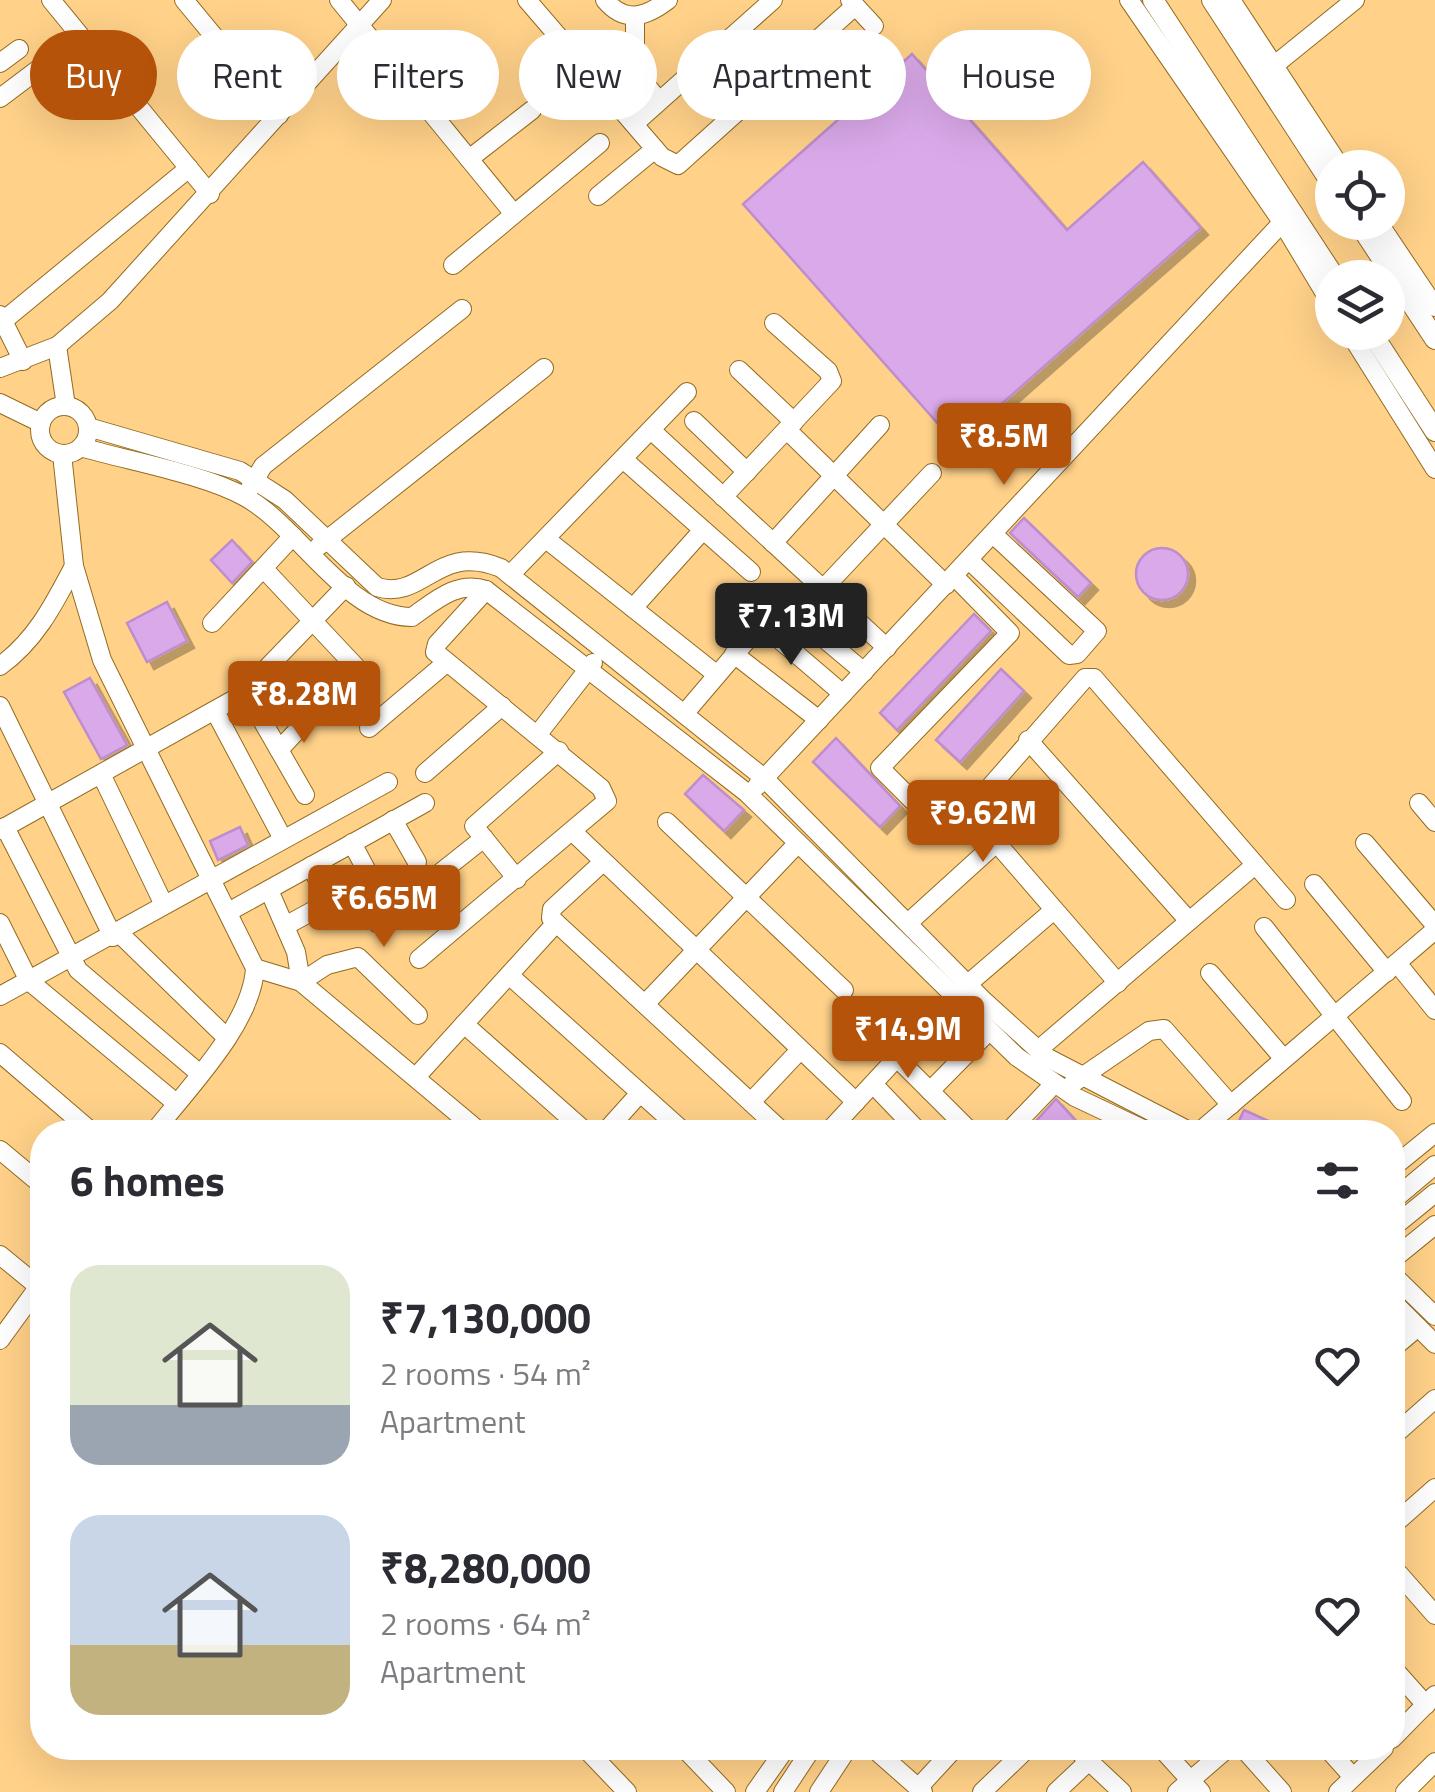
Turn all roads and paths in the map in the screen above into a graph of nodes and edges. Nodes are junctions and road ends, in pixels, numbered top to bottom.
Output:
1 (50, 0) edge
2 (184, 0) edge
3 (339, 0) edge
4 (382, 0) edge
5 (527, 0) edge
6 (605, 0) edge
7 (668, 0) edge
8 (773, 0) edge
9 (1129, 0) edge
10 (1153, 0) edge
11 (1212, 0) edge
12 (1231, 0) edge
13 (1355, 0) edge
14 (853, 3) edge
15 (636, 17) junction
16 (358, 26) junction
17 (874, 26) dead end
18 (75, 30) edge
19 (209, 30) edge
20 (19, 49) dead end
21 (0, 63) edge
22 (1267, 71) junction
23 (317, 72) edge
24 (30, 75) edge
25 (0, 98) edge
26 (659, 101) junction
27 (149, 120) edge
28 (275, 120) edge
29 (519, 120) edge
30 (634, 124) junction
31 (600, 143) dead end
32 (655, 148) junction
33 (1327, 150) edge
34 (1315, 154) edge
35 (469, 159) junction
36 (189, 168) junction
37 (210, 194) junction
38 (598, 196) dead end
39 (514, 214) junction
40 (1287, 217) junction
41 (1370, 240) edge
42 (1390, 240) edge
43 (1321, 260) edge
44 (453, 265) dead end
45 (1315, 272) edge
46 (1435, 308) edge
47 (462, 309) dead end
48 (2, 318) edge
49 (774, 323) dead end
50 (1435, 340) edge
51 (57, 346) junction
52 (1361, 350) edge
53 (1383, 350) edge
54 (23, 361) junction
55 (0, 368) edge
56 (544, 368) dead end
57 (739, 370) dead end
58 (688, 392) dead end
59 (0, 404) edge
60 (66, 406) junction
61 (694, 421) dead end
62 (41, 423) junction
63 (880, 425) dead end
64 (791, 426) junction
65 (88, 427) junction
66 (651, 430) junction
67 (1435, 431) edge
68 (81, 447) junction
69 (62, 454) junction
70 (623, 459) junction
71 (1435, 469) edge
72 (747, 472) junction
73 (932, 473) dead end
74 (836, 477) junction
75 (254, 479) junction
76 (245, 497) junction
77 (723, 497) junction
78 (884, 525) junction
79 (703, 530) junction
80 (993, 534) junction
81 (293, 536) junction
82 (325, 539) junction
83 (546, 539) junction
84 (773, 542) junction
85 (312, 554) junction
86 (969, 560) junction
87 (74, 566) junction
88 (264, 570) junction
89 (751, 572) dead end
90 (510, 575) junction
91 (950, 580) junction
92 (346, 586) junction
93 (823, 589) junction
94 (486, 590) junction
95 (632, 608) junction
96 (314, 619) junction
97 (212, 623) dead end
98 (760, 623) junction
99 (887, 648) junction
100 (603, 649) junction
101 (734, 654) junction
102 (446, 663) junction
103 (0, 666) edge
104 (588, 669) junction
105 (864, 672) junction
106 (716, 674) junction
107 (843, 694) junction
108 (0, 706) edge
109 (502, 706) junction
110 (216, 713) junction
111 (684, 714) junction
112 (819, 720) junction
113 (262, 722) dead end
114 (368, 728) dead end
115 (538, 734) junction
116 (1028, 740) junction
117 (279, 750) junction
118 (147, 752) junction
119 (558, 752) junction
120 (425, 773) dead end
121 (102, 776) junction
122 (764, 778) junction
123 (388, 782) dead end
124 (306, 795) dead end
125 (749, 795) junction
126 (426, 802) dead end
127 (1419, 803) dead end
128 (50, 804) junction
129 (924, 812) dead end
130 (393, 820) junction
131 (667, 822) dead end
132 (1435, 822) edge
133 (2, 828) edge
134 (573, 832) junction
135 (484, 838) junction
136 (283, 839) junction
137 (352, 843) junction
138 (1365, 843) dead end
139 (798, 844) junction
140 (995, 844) junction
141 (416, 862) dead end
142 (603, 862) junction
143 (1255, 865) junction
144 (312, 866) junction
145 (212, 878) junction
146 (516, 879) junction
147 (1314, 884) dead end
148 (269, 890) junction
149 (377, 890) dead end
150 (746, 898) junction
151 (1286, 900) dead end
152 (164, 906) junction
153 (1054, 910) junction
154 (230, 911) junction
155 (1189, 922) junction
156 (0, 923) edge
157 (377, 923) dead end
158 (556, 923) junction
159 (908, 924) junction
160 (285, 926) junction
161 (1264, 927) dead end
162 (1435, 928) edge
163 (116, 935) junction
164 (695, 952) junction
165 (71, 958) junction
166 (420, 959) dead end
167 (1392, 967) junction
168 (255, 968) junction
169 (1210, 973) dead end
170 (509, 975) junction
171 (29, 981) junction
172 (301, 982) junction
173 (1118, 982) junction
174 (844, 990) dead end
175 (961, 991) junction
176 (0, 996) edge
177 (645, 1004) junction
178 (1435, 1010) edge
179 (418, 1014) dead end
180 (1335, 1016) junction
181 (464, 1024) junction
182 (989, 1031) junction
183 (226, 1037) junction
184 (800, 1050) junction
185 (1038, 1050) junction
186 (0, 1053) edge
187 (898, 1058) junction
188 (1284, 1060) junction
189 (199, 1072) junction
190 (416, 1077) junction
191 (1080, 1078) junction
192 (872, 1084) junction
193 (1058, 1087) junction
194 (930, 1091) junction
195 (640, 1093) junction
196 (1402, 1100) dead end
197 (751, 1102) junction
198 (856, 1102) junction
199 (176, 1104) junction
200 (1230, 1106) junction
201 (78, 1120) edge
202 (163, 1120) edge
203 (466, 1120) edge
204 (572, 1120) edge
205 (616, 1120) edge
206 (670, 1120) edge
207 (770, 1120) edge
208 (840, 1120) edge
209 (908, 1120) edge
210 (959, 1120) edge
211 (1021, 1120) edge
212 (1124, 1120) edge
213 (1166, 1120) edge
214 (1213, 1120) edge
215 (1435, 1133) edge
216 (0, 1150) edge
217 (1405, 1157) edge
218 (1435, 1166) edge
219 (30, 1176) edge
220 (1405, 1190) edge
221 (1435, 1193) edge
222 (1405, 1217) edge
223 (1435, 1224) edge
224 (1405, 1249) edge
225 (0, 1255) edge
226 (30, 1277) edge
227 (1405, 1287) edge
228 (30, 1300) edge
229 (1405, 1314) edge
230 (1435, 1316) edge
231 (1418, 1327) junction
232 (1405, 1338) edge
233 (0, 1340) edge
234 (1435, 1344) edge
235 (1435, 1399) edge
236 (1405, 1425) edge
237 (1435, 1488) edge
238 (1405, 1515) edge
239 (1405, 1581) edge
240 (1435, 1615) edge
241 (1405, 1678) edge
242 (1430, 1700) edge
243 (1405, 1725) edge
244 (596, 1760) edge
245 (695, 1760) edge
246 (773, 1760) edge
247 (804, 1760) edge
248 (840, 1760) edge
249 (886, 1760) edge
250 (946, 1760) edge
251 (1015, 1760) edge
252 (1078, 1760) edge
253 (1088, 1760) edge
254 (1169, 1760) edge
255 (1216, 1760) edge
256 (1254, 1760) edge
257 (1338, 1760) edge
258 (1370, 1760) edge
259 (1435, 1762) edge
260 (1353, 1777) junction
261 (1189, 1788) edge
262 (920, 1790) edge
263 (627, 1792) edge
264 (726, 1792) edge
265 (755, 1792) edge
266 (782, 1792) edge
267 (819, 1792) edge
268 (982, 1792) edge
269 (1056, 1792) edge
270 (1121, 1792) edge
271 (1282, 1792) edge
272 (1338, 1792) edge
273 (1405, 1792) edge

1 - 18 street
2 - 19 street
3 - 16 street
4 - 16 street
5 - 30 street
6 - 15 street
7 - 15 street
8 - 26 street
9 - 40 street
10 - 40 main road
11 - 22 main road
12 - 22 street
13 - 22 street
14 - 17 street
14 - 32 street
15 - 26 street
16 - 23 street
16 - 35 street
20 - 21 street
22 - 33 street
22 - 34 main road
24 - 25 street
26 - 30 street
27 - 36 street
28 - 37 street
29 - 35 street
30 - 32 street
31 - 39 street
32 - 38 street
35 - 39 street
36 - 37 street
36 - 48 street
37 - 51 street
39 - 44 street
40 - 43 main road
40 - 45 street
40 - 80 street
41 - 50 main road
42 - 46 street
47 - 75 street
48 - 54 street
49 - 64 street
51 - 54 street
51 - 60 street
52 - 71 street
53 - 67 main road
54 - 55 street
56 - 82 street
57 - 64 street
58 - 66 street
59 - 62 street
60 - 62 street
60 - 65 street
61 - 72 street
62 - 69 street
63 - 74 street
64 - 72 street
64 - 74 street
65 - 68 street
65 - 75 street
66 - 70 street
66 - 77 street
68 - 69 street
68 - 76 street
69 - 87 street
70 - 79 street
70 - 83 street
72 - 77 street
73 - 78 street
74 - 78 street
74 - 84 street
75 - 76 street
75 - 82 street
76 - 81 street
77 - 84 street
78 - 91 street
78 - 93 street
79 - 89 street
79 - 95 street
80 - 86 street
80 - 86 street
81 - 85 street
81 - 88 street
82 - 85 street
82 - 90 street
83 - 90 street
83 - 95 street
84 - 93 street
85 - 92 street
86 - 91 street
87 - 103 street
87 - 118 street
88 - 96 street
88 - 97 street
90 - 100 street
91 - 99 street
91 - 129 street
92 - 94 street
92 - 96 street
93 - 99 street
94 - 102 street
94 - 104 street
95 - 106 street
96 - 110 street
96 - 117 street
98 - 101 street
98 - 105 street
98 - 107 street
99 - 105 street
100 - 104 street
100 - 111 street
101 - 106 street
101 - 112 street
102 - 109 street
102 - 114 street
104 - 115 street
104 - 125 street
105 - 107 street
106 - 111 street
107 - 112 street
108 - 128 street
109 - 115 street
109 - 120 street
110 - 118 street
110 - 136 street
111 - 122 street
112 - 122 street
113 - 117 street
115 - 119 street
116 - 140 street
116 - 143 street
116 - 155 street
117 - 124 street
118 - 121 street
118 - 145 street
119 - 134 street
119 - 135 street
121 - 128 street
121 - 152 street
122 - 125 street
122 - 159 street
123 - 136 street
125 - 139 street
126 - 130 street
127 - 132 street
128 - 133 street
128 - 163 street
130 - 137 street
130 - 141 street
131 - 150 street
133 - 165 street
134 - 142 street
134 - 146 street
135 - 146 street
135 - 157 street
136 - 145 street
137 - 144 street
137 - 149 street
138 - 162 street
139 - 150 street
139 - 175 street
140 - 153 street
140 - 159 street
142 - 158 street
142 - 164 street
143 - 151 street
143 - 155 street
144 - 148 street
144 - 160 street
145 - 152 street
145 - 154 street
146 - 166 street
147 - 167 street
148 - 154 street
148 - 160 street
150 - 164 street
150 - 174 street
152 - 163 street
153 - 173 street
153 - 175 street
154 - 168 street
155 - 173 street
156 - 171 street
158 - 170 street
158 - 177 street
159 - 175 street
160 - 172 street
161 - 180 street
162 - 167 street
163 - 165 street
163 - 183 street
164 - 177 street
164 - 184 street
165 - 171 street
165 - 189 street
167 - 178 street
167 - 180 street
168 - 172 street
168 - 183 street
169 - 188 street
170 - 181 street
170 - 195 street
171 - 176 street
171 - 199 street
172 - 179 street
172 - 190 street
173 - 185 street
175 - 182 street
175 - 185 street
175 - 187 street
177 - 197 street
180 - 188 street
180 - 196 street
181 - 190 street
181 - 204 street
182 - 193 street
182 - 194 street
183 - 189 street
184 - 197 street
184 - 198 street
185 - 191 street
186 - 201 street
187 - 192 street
187 - 194 street
188 - 200 street
189 - 199 street
190 - 203 street
191 - 193 street
191 - 200 street
191 - 213 street
192 - 198 street
192 - 209 street
193 - 211 street
193 - 212 street
194 - 210 street
195 - 205 street
195 - 206 street
197 - 207 street
198 - 208 street
199 - 202 street
200 - 214 street
215 - 217 street
216 - 219 street
218 - 220 street
221 - 222 street
223 - 224 street
225 - 226 street
227 - 230 street
228 - 233 street
229 - 231 street
231 - 232 street
231 - 234 street
235 - 236 street
237 - 238 street
239 - 240 street
241 - 242 street
242 - 243 street
244 - 263 street
245 - 264 street
246 - 265 street
247 - 266 street
248 - 267 street
249 - 262 street
250 - 262 street
251 - 268 street
252 - 269 street
253 - 270 street
254 - 261 street
255 - 261 street
256 - 271 street
257 - 260 street
258 - 260 street
259 - 273 street
260 - 272 street

